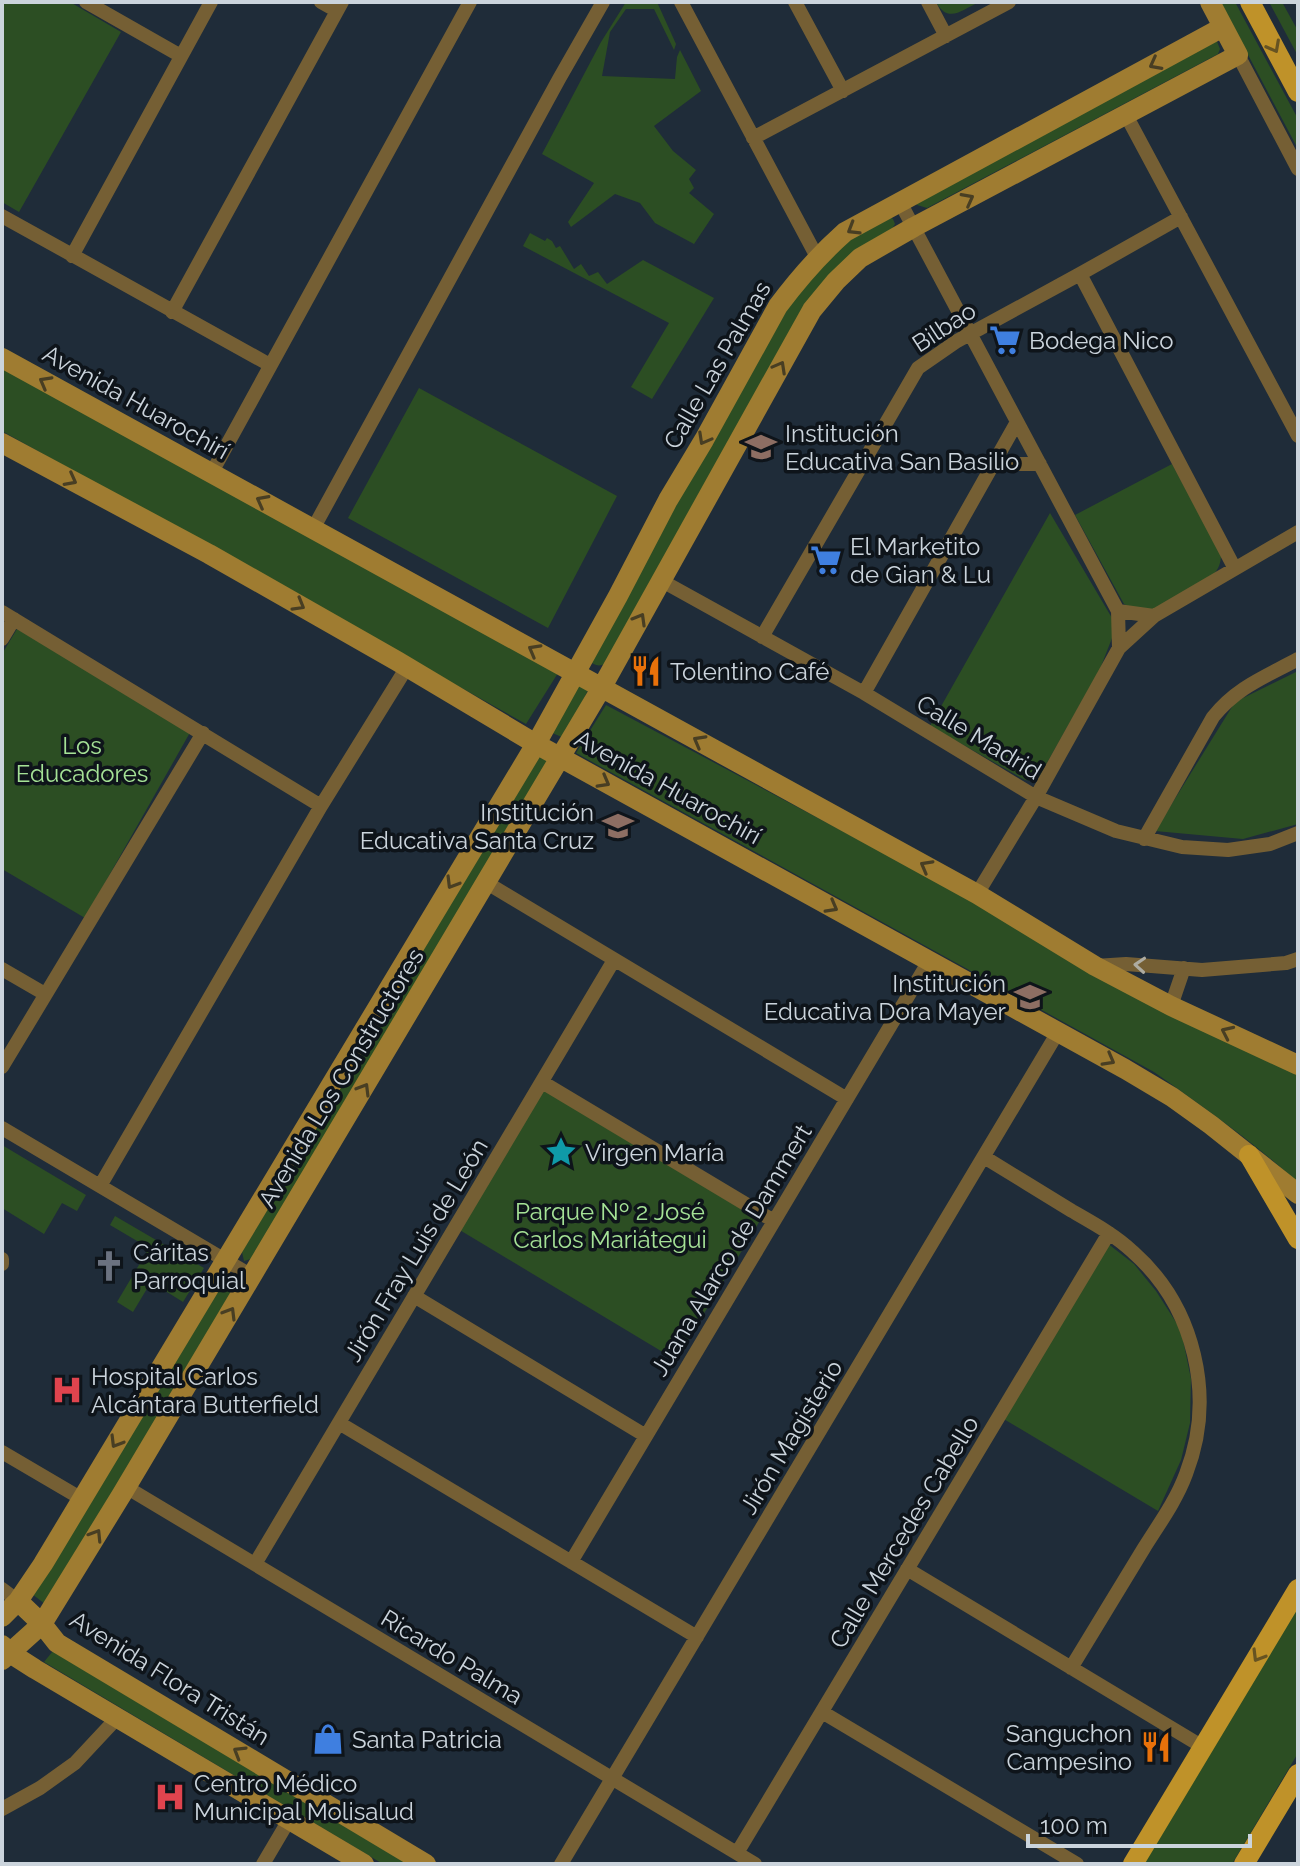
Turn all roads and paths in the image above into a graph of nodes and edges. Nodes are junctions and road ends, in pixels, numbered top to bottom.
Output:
1 (86, 2) edge
2 (211, 2) edge
3 (321, 2) edge
4 (470, 2) edge
5 (603, 2) edge
6 (681, 2) edge
7 (795, 2) edge
8 (928, 2) edge
9 (1009, 2) edge
10 (1210, 2) edge
11 (1250, 2) edge
12 (340, 6) edge
13 (1223, 27) junction
14 (946, 36) junction
15 (1238, 55) junction
16 (181, 56) junction
17 (843, 91) junction
18 (1298, 92) edge
19 (1126, 115) junction
20 (753, 138) junction
21 (1298, 169) edge
22 (900, 202) junction
23 (2, 216) edge
24 (1181, 217) junction
25 (914, 227) junction
26 (72, 256) junction
27 (817, 257) junction
28 (1080, 274) junction
29 (172, 312) junction
30 (970, 333) junction
31 (2, 358) edge
32 (270, 365) junction
33 (1017, 422) junction
34 (1298, 436) edge
35 (2, 443) edge
36 (994, 464) junction
37 (1040, 464) junction
38 (211, 474) junction
39 (313, 529) junction
40 (1298, 532) edge
41 (1234, 567) junction
42 (662, 581) junction
43 (1118, 611) junction
44 (8, 615) edge
45 (1154, 616) junction
46 (762, 637) junction
47 (2, 639) edge
48 (1119, 648) junction
49 (1298, 659) edge
50 (407, 667) junction
51 (576, 673) junction
52 (602, 687) junction
53 (864, 693) junction
54 (203, 733) junction
55 (536, 744) junction
56 (560, 757) junction
57 (1036, 797) junction
58 (321, 806) junction
59 (1298, 833) edge
60 (1144, 839) junction
61 (487, 883) junction
62 (977, 894) junction
63 (1298, 959) edge
64 (614, 960) junction
65 (929, 961) junction
66 (1095, 966) junction
67 (1184, 968) junction
68 (2, 969) edge
69 (45, 994) junction
70 (1171, 1006) junction
71 (1058, 1032) junction
72 (1298, 1065) edge
73 (2, 1067) edge
74 (542, 1082) junction
75 (847, 1099) junction
76 (2, 1128) edge
77 (1249, 1155) junction
78 (984, 1157) junction
79 (100, 1186) junction
80 (1298, 1194) edge
81 (774, 1221) junction
82 (1109, 1233) junction
83 (1298, 1239) edge
84 (225, 1260) junction
85 (252, 1276) junction
86 (414, 1296) junction
87 (339, 1423) junction
88 (646, 1436) junction
89 (2, 1452) edge
90 (126, 1487) junction
91 (82, 1499) junction
92 (571, 1562) junction
93 (255, 1564) junction
94 (907, 1569) junction
95 (1298, 1589) edge
96 (10, 1595) edge
97 (2, 1617) edge
98 (42, 1624) junction
99 (697, 1637) junction
100 (5, 1653) edge
101 (1071, 1668) junction
102 (822, 1712) junction
103 (117, 1718) junction
104 (1203, 1747) junction
105 (1298, 1774) edge
106 (612, 1778) junction
107 (2, 1809) edge
108 (289, 1820) junction
109 (737, 1853) junction
110 (263, 1864) edge
111 (364, 1864) edge
112 (426, 1864) edge
113 (561, 1864) edge
114 (755, 1864) edge
115 (1077, 1864) edge
116 (1133, 1864) edge
117 (1244, 1864) edge

1 - 16 street
2 - 16 street
3 - 12 street
4 - 32 street
5 - 39 street
6 - 20 street
7 - 17 street
8 - 14 street
9 - 14 street
10 - 13 street
11 -> 18 main road
12 - 29 street
13 - 15 street
13 -> 22 street, Calle Las Palmas
14 - 17 street
15 - 19 street
15 - 21 street
16 - 26 street
17 - 20 street
19 - 24 street
25 -> 19 street
20 - 27 street
22 - 25 street
22 -> 27 street, Calle Las Palmas
23 - 26 street
24 - 28 street, Bilbao
24 - 34 street
25 - 30 street
42 -> 25 street
26 - 29 street
27 -> 51 street, Calle Las Palmas
28 - 30 street, Bilbao
28 - 41 street
29 - 32 street
30 - 33 street
30 - 46 street, Bilbao
38 -> 31 street, Avenida Huarochirí
32 - 38 street
33 - 36 street
33 - 37 street
35 -> 50 street, Avenida Huarochirí
36 - 37 street
36 - 53 street
37 - 43 street
39 -> 38 street, Avenida Huarochirí
51 -> 39 street, Avenida Huarochirí
40 - 41 street
41 - 45 street
42 - 46 street, Calle Madrid
52 -> 42 street
43 - 45 street
43 - 48 street
44 - 47 street
44 - 54 street
45 - 48 street
46 - 53 street, Calle Madrid
48 - 57 street
49 - 60 street
50 - 55 street, Avenida Huarochirí
50 - 58 street
51 - 52 street, Avenida Huarochirí
51 - 55 street, Calle Las Palmas
52 - 56 street
62 -> 52 street, Avenida Huarochirí
53 - 57 street, Calle Madrid
54 - 58 street
54 - 69 street
55 - 56 street, Avenida Huarochirí
55 -> 84 street, Avenida Los Constructores
56 - 61 street, Avenida Los Constructores
56 -> 65 street, Avenida Huarochirí
57 - 60 street, Calle Madrid
57 - 62 street
58 - 79 street
59 - 60 street, Calle Madrid
61 - 64 street
85 -> 61 street, Avenida Los Constructores
62 - 66 street, Avenida Huarochirí
63 - 67 street
64 - 74 street, Jirón Fray Luis de León
64 - 75 street
65 - 71 street, Avenida Huarochirí
65 - 75 street, Juana Alarco de Dammert
67 -> 66 street
66 - 70 street, Avenida Huarochirí
67 - 70 street
68 - 69 street
69 - 73 street
72 -> 70 street, Avenida Huarochirí
71 -> 77 street, Avenida Huarochirí
71 - 78 street, Jirón Magisterio
74 - 81 street
74 - 86 street, Jirón Fray Luis de León
75 - 81 street, Juana Alarco de Dammert
76 - 79 street
77 - 80 street, Avenida Huarochirí
77 - 83 main road
78 - 82 street
78 - 99 street, Jirón Magisterio
79 - 84 street
81 - 88 street, Juana Alarco de Dammert
82 - 94 street, Calle Mercedes Cabello
82 - 101 street
84 - 85 street
84 -> 91 street, Avenida Los Constructores
90 -> 85 street, Avenida Los Constructores
86 - 87 street, Jirón Fray Luis de León
86 - 88 street
87 - 92 street
87 - 93 street, Jirón Fray Luis de León
88 - 92 street, Juana Alarco de Dammert
89 - 91 street
90 - 93 street, Ricardo Palma
98 -> 90 street, Avenida Los Constructores
91 - 96 street, Avenida Los Constructores
92 - 99 street
93 - 106 street, Ricardo Palma
94 - 101 street
94 - 102 street, Calle Mercedes Cabello
95 -> 104 main road
96 - 97 street, Avenida Los Constructores
96 - 98 street, Avenida Flora Tristán
98 - 100 street, Avenida Los Constructores
112 -> 98 street, Avenida Flora Tristán
99 - 106 street, Jirón Magisterio
100 - 103 street
101 - 104 street
102 - 109 street, Calle Mercedes Cabello
102 - 115 street
103 - 107 street
103 - 108 street
104 - 116 main road
105 - 117 main road
106 - 109 street, Ricardo Palma
106 - 113 street, Jirón Magisterio
108 - 110 street
108 - 111 street
109 - 114 street, Ricardo Palma

